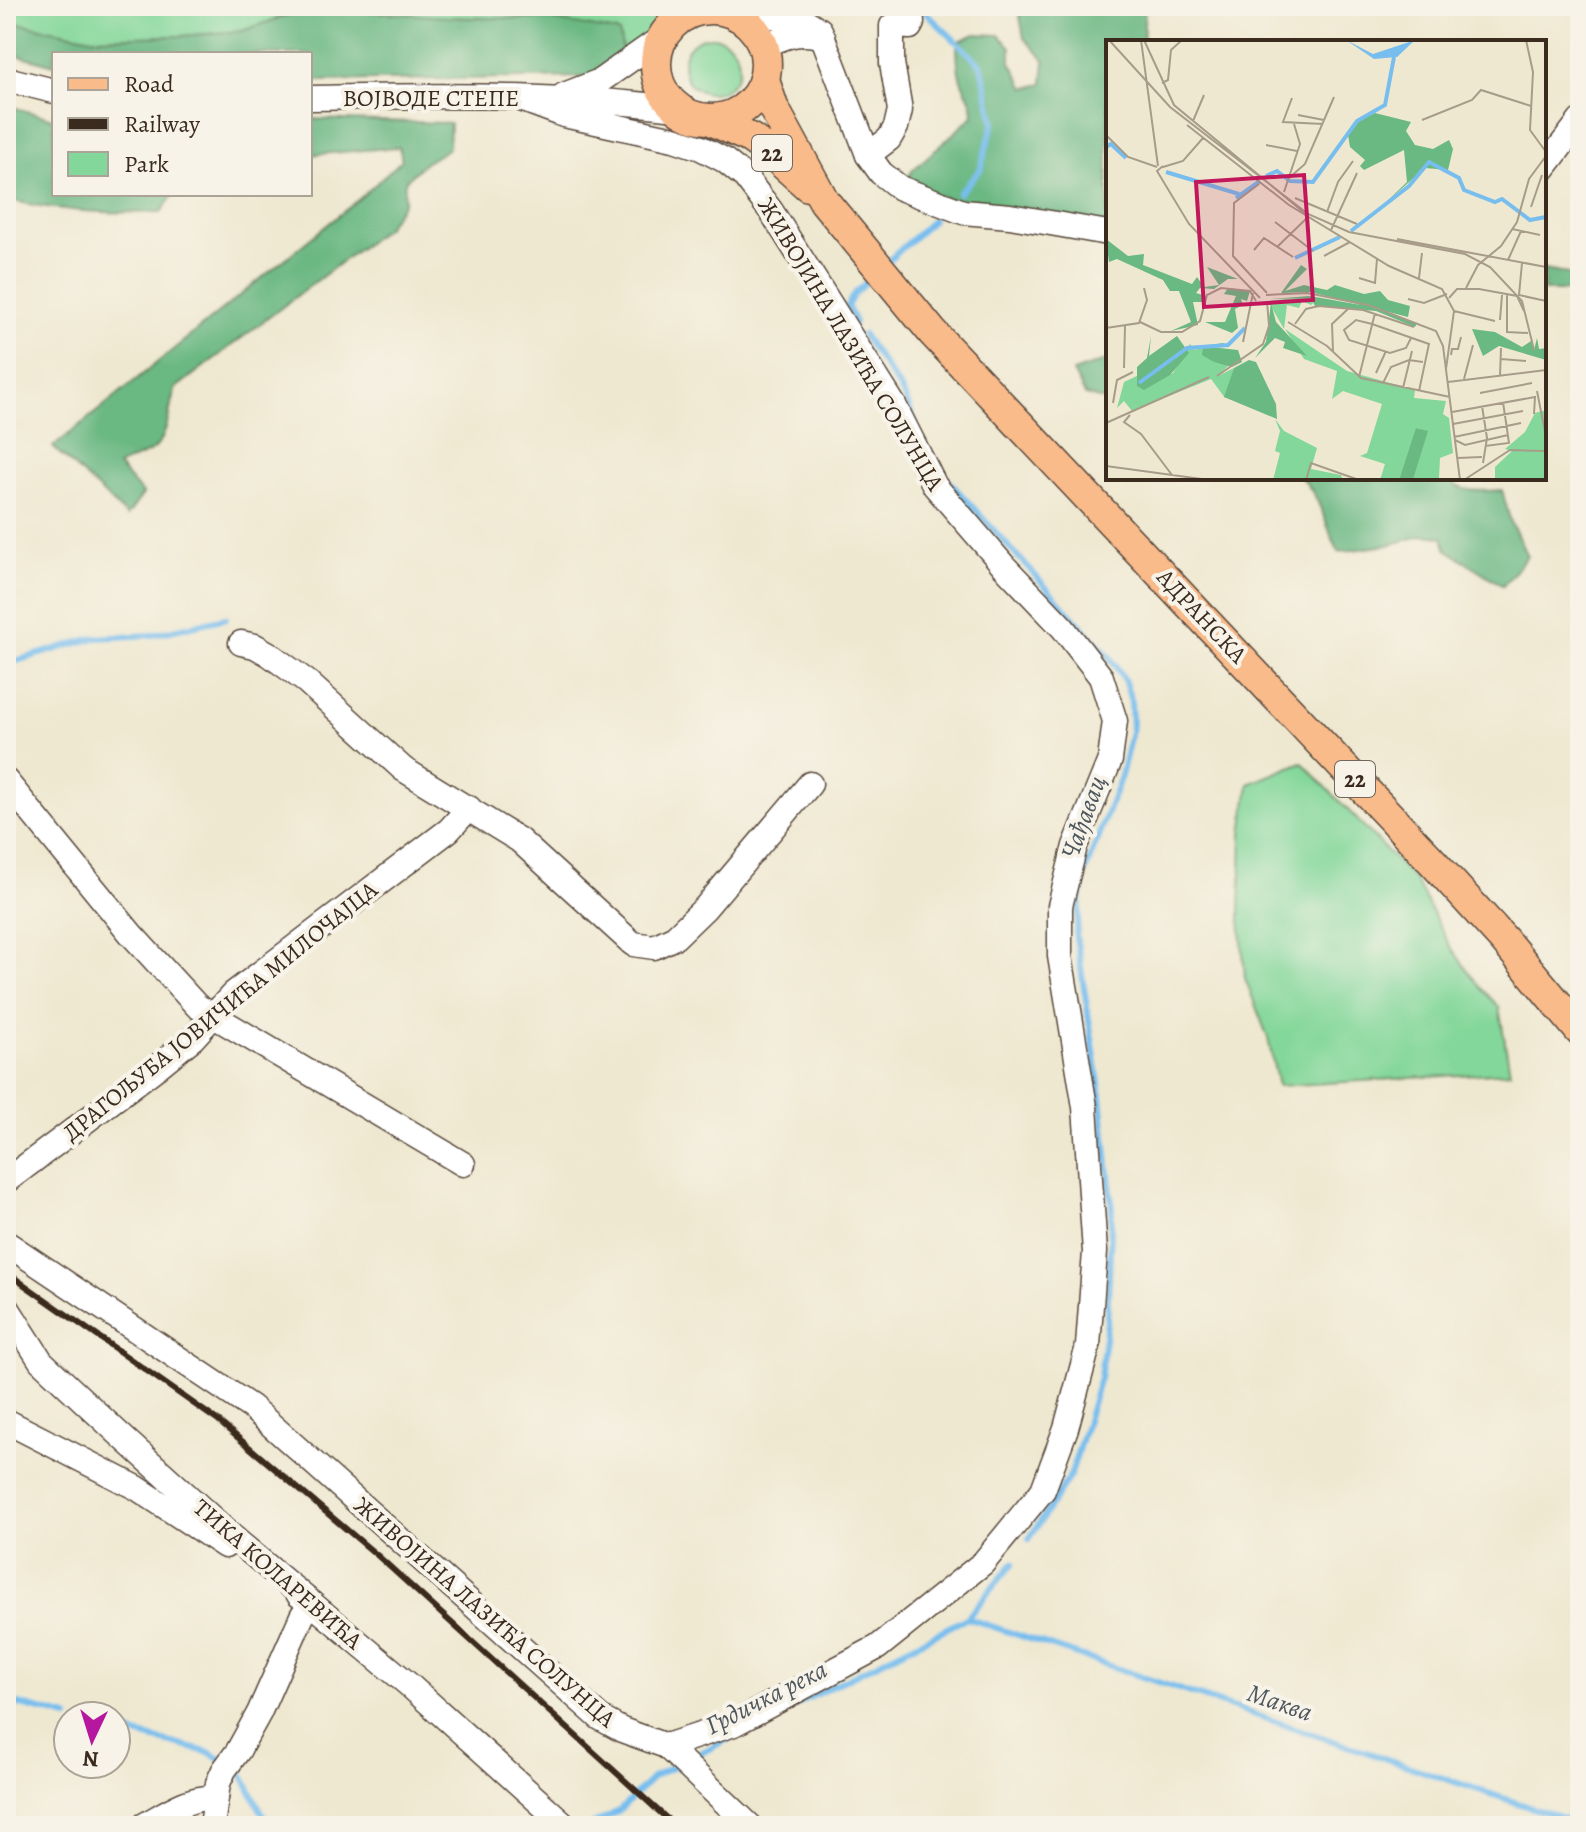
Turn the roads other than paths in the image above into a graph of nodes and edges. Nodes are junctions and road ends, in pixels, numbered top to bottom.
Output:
1 (911, 6) edge
2 (737, 14) edge
3 (665, 25) edge
4 (823, 37) junction
5 (763, 47) junction
6 (6, 79) edge
7 (764, 80) junction
8 (52, 90) edge
9 (312, 98) edge
10 (521, 99) junction
11 (552, 99) junction
12 (677, 108) junction
13 (709, 119) junction
14 (1580, 121) edge
15 (868, 155) junction
16 (1546, 165) edge
17 (824, 201) junction
18 (1106, 233) edge
19 (241, 643) dead end
20 (6, 781) edge
21 (810, 784) dead end
22 (469, 808) junction
23 (212, 1016) junction
24 (1580, 1031) edge
25 (463, 1164) dead end
26 (6, 1181) edge
27 (6, 1243) edge
28 (6, 1306) edge
29 (6, 1421) edge
30 (311, 1603) junction
31 (670, 1750) junction
32 (216, 1798) junction
33 (143, 1826) edge
34 (212, 1826) edge
35 (566, 1826) edge
36 (750, 1826) edge

1 - 15 street
2 - 3 main road
2 - 4 street
2 - 5 main road
3 - 11 street, ВОЈВОДЕ СТЕПЕ
3 - 12 main road
4 - 5 street
4 - 15 street
5 - 7 main road, 22
6 - 8 street
7 - 13 main road, 22
7 - 17 main road, АДРАНСКА / 22
9 - 10 street, ВОЈВОДЕ СТЕПЕ
10 - 11 street, ВОЈВОДЕ СТЕПЕ
10 - 31 street, ЖИВОЈИНА ЛАЗИЋА СОЛУНЦА
11 - 12 street, ВОЈВОДЕ СТЕПЕ
12 - 13 main road, 22
13 - 17 main road, АДРАНСКА / 22
14 - 16 street
15 - 18 street
17 - 24 main road, АДРАНСКА / 22
19 - 22 street
20 - 23 street
21 - 22 street
22 - 23 street, ДРАГОЉУБА ЈОВИЧИЋА МИЛОЧАЈЦА
23 - 25 street
23 - 26 street, ДРАГОЉУБА ЈОВИЧИЋА МИЛОЧАЈЦА
27 - 31 street, ЖИВОЈИНА ЛАЗИЋА СОЛУНЦА
28 - 30 street, ТИКА КОЛАРЕВИЋА
29 - 30 street
30 - 32 street
30 - 35 street, ТИКА КОЛАРЕВИЋА
31 - 36 street
32 - 33 street
32 - 34 street

